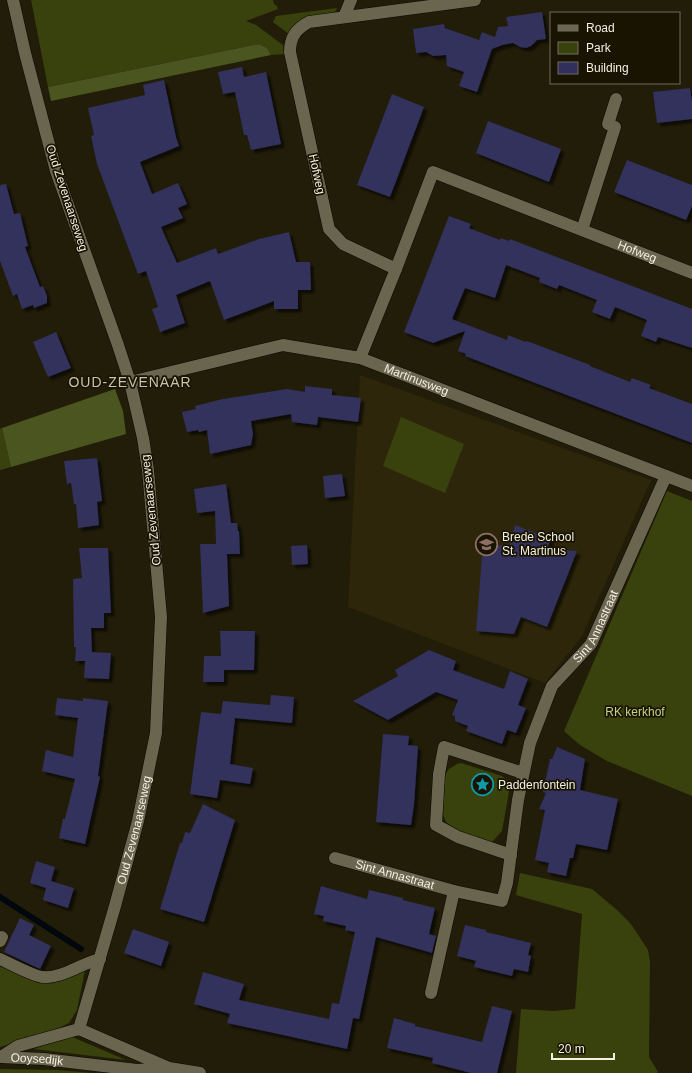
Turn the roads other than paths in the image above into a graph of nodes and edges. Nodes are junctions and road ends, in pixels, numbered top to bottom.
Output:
1 (13, 0) edge
2 (351, 0) edge
3 (475, 0) edge
4 (344, 18) junction
5 (616, 99) dead end
6 (582, 230) junction
7 (396, 269) junction
8 (692, 273) edge
9 (360, 358) junction
10 (130, 382) junction
11 (666, 476) junction
12 (692, 486) edge
13 (523, 773) junction
14 (512, 855) junction
15 (335, 858) dead end
16 (454, 891) junction
17 (0, 959) edge
18 (100, 959) junction
19 (431, 992) dead end
20 (79, 1029) junction
21 (0, 1057) edge
22 (170, 1068) junction
23 (200, 1073) edge

1 - 10 street, Oud Zevenaarseweg
2 - 4 street
3 - 4 street
4 - 7 street, Hofweg
5 - 6 street
6 - 7 street, Hofweg
6 - 8 street, Hofweg
7 - 9 street, Hofweg
9 - 10 street, Martinusweg
9 - 11 street, Martinusweg
10 - 18 street, Oud Zevenaarseweg
11 - 12 street, Martinusweg
11 - 13 street, Sint Annastraat
13 - 14 street, Sint Annastraat
13 - 14 street
14 - 16 street, Sint Annastraat
15 - 16 street, Sint Annastraat
16 - 19 street
17 - 18 street
18 - 20 street, Oud Zevenaarseweg
20 - 21 street
20 - 22 street
21 - 22 street, Ooysedijk
22 - 23 street

